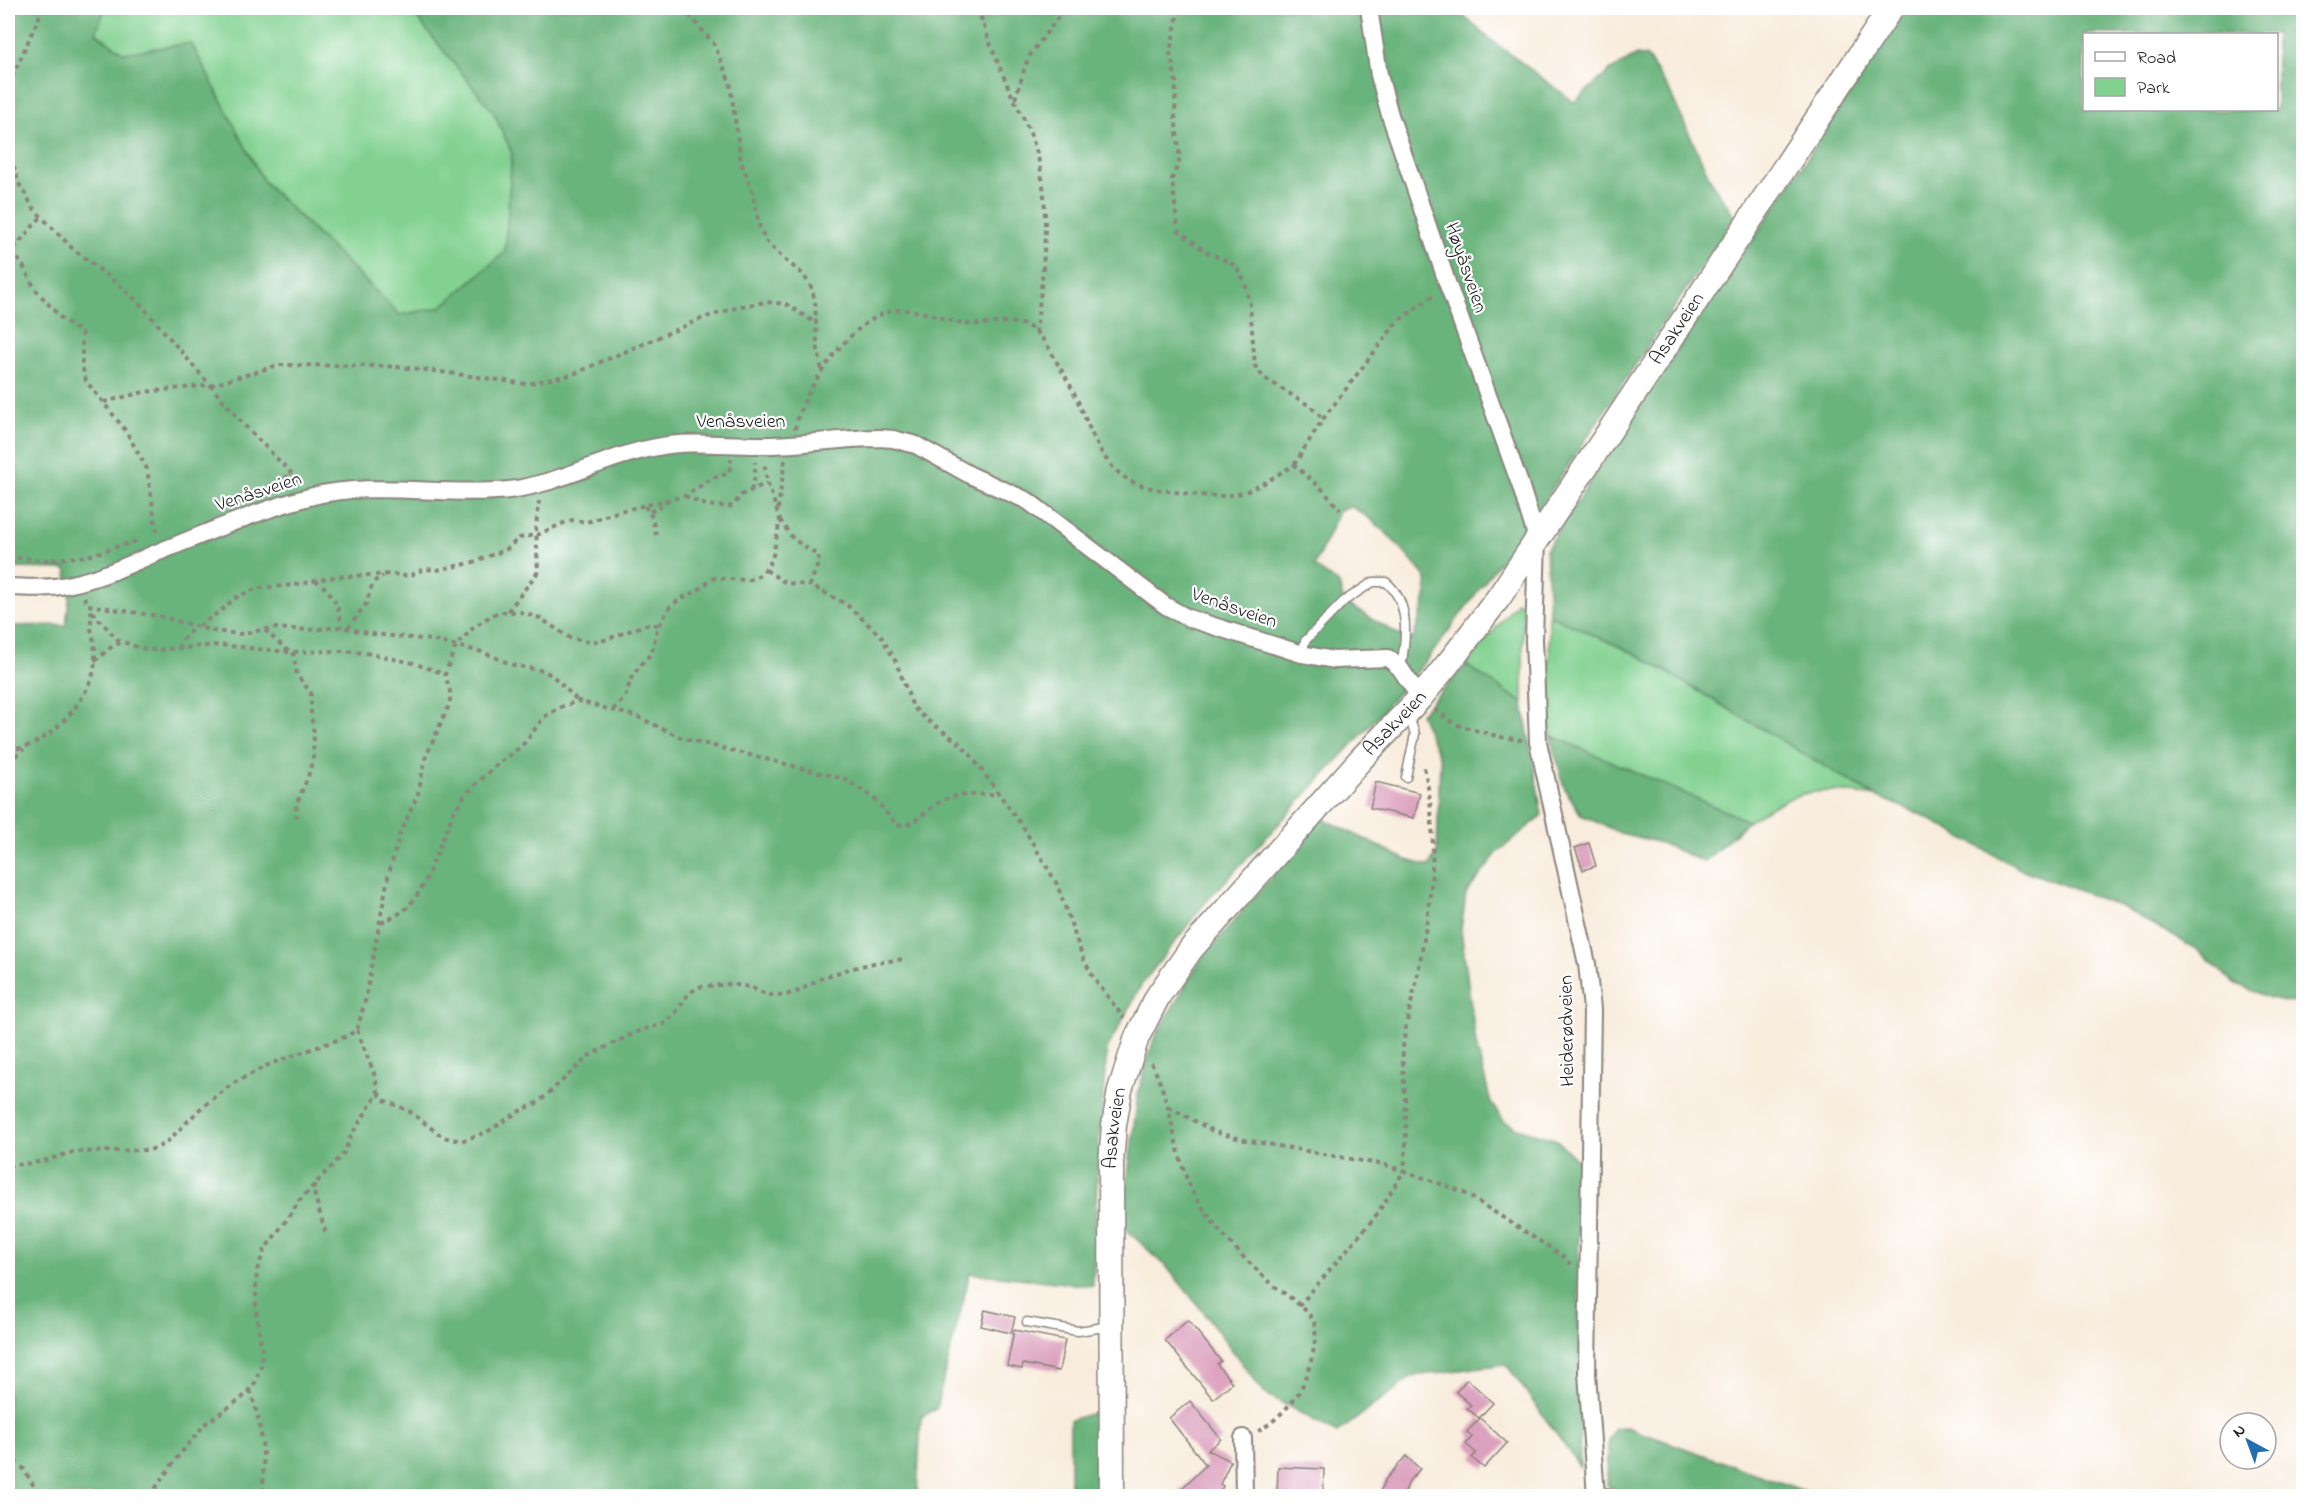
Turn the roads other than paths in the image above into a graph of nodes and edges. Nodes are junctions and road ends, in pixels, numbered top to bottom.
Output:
1 (1370, 8) edge
2 (1891, 8) edge
3 (1537, 539) junction
4 (8, 587) edge
5 (1302, 654) junction
6 (1401, 668) junction
7 (1414, 704) junction
8 (1406, 777) dead end
9 (1027, 1322) dead end
10 (1111, 1326) junction
11 (1243, 1438) road end
12 (1596, 1494) edge
13 (1112, 1497) edge
14 (1244, 1497) edge
15 (1612, 1497) edge

1 - 3 street, Høyåsveien
2 - 3 main road, Asakveien
3 - 7 main road, Asakveien
3 - 12 street, Heiderødveien
4 - 5 street, Venåsveien
5 - 6 street, Venåsveien
5 - 6 lane
6 - 7 street
7 - 8 lane
7 - 10 main road, Asakveien
9 - 10 lane
10 - 13 main road, Asakveien
11 - 14 street
12 - 15 lane

